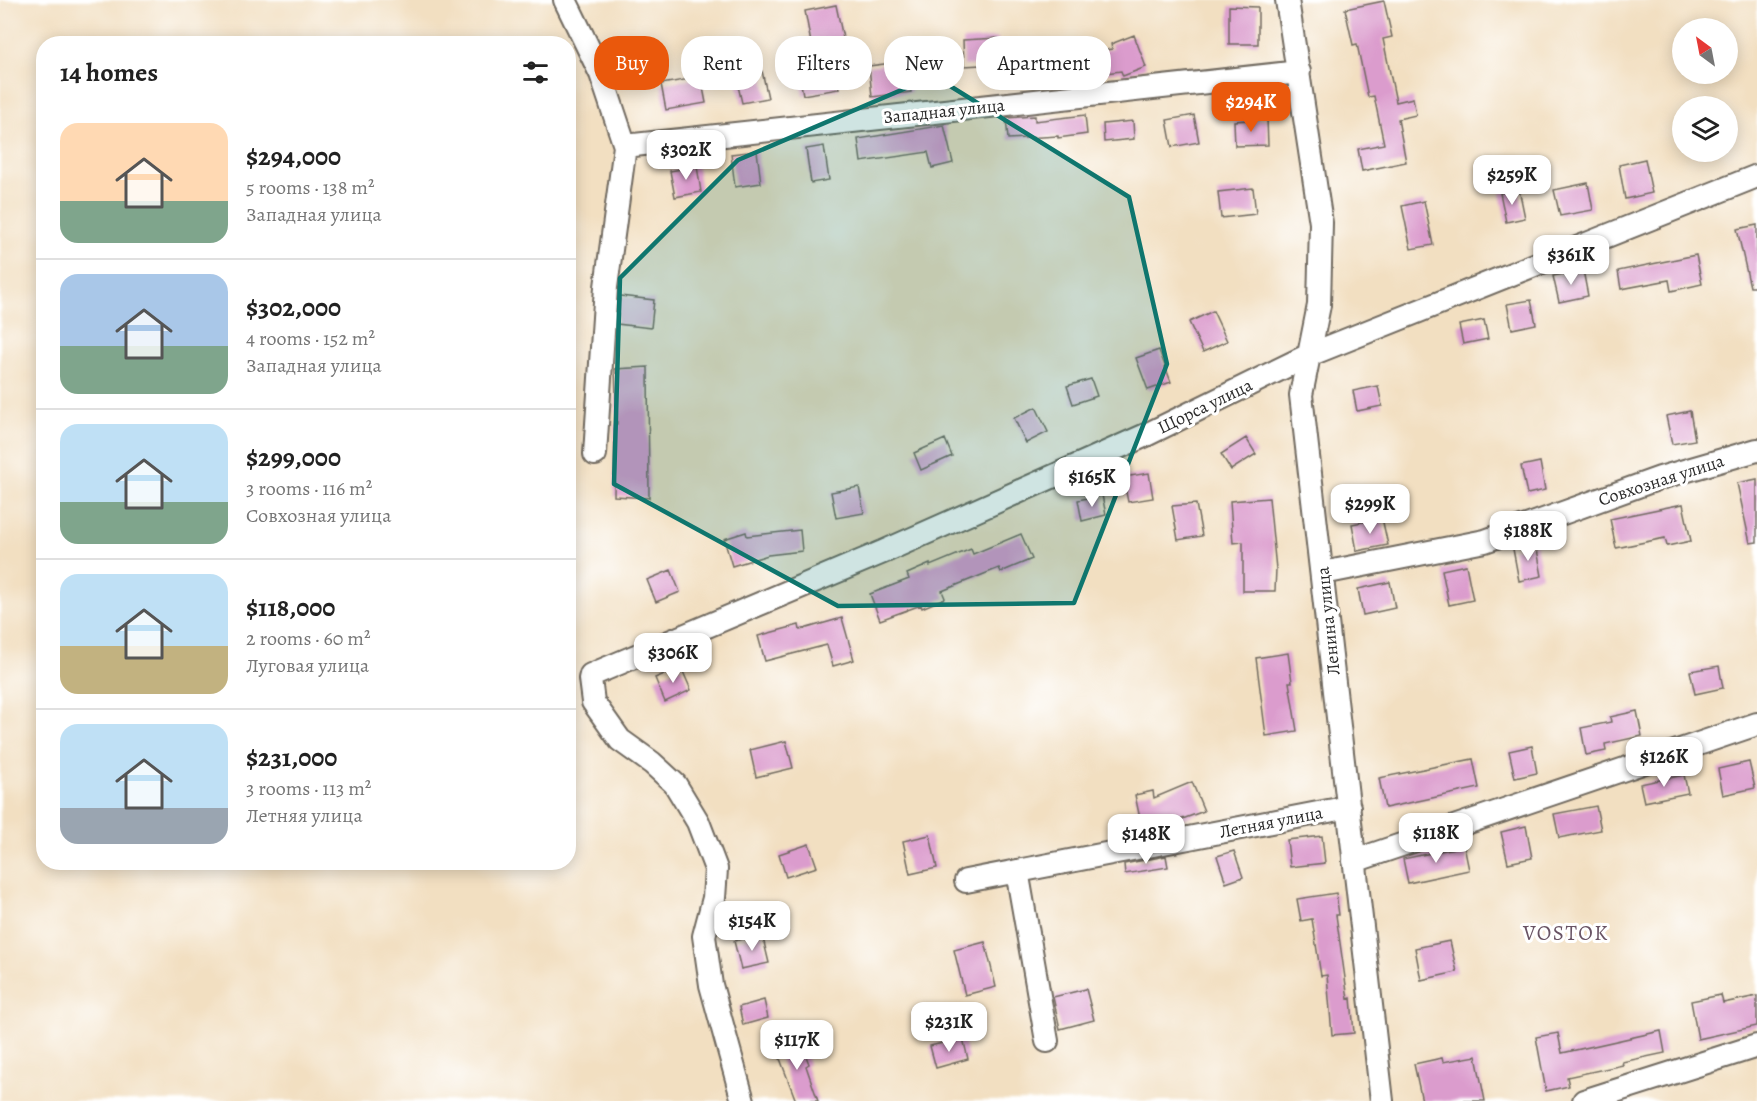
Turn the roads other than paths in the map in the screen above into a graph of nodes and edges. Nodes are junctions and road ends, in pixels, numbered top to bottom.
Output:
1 (565, 0) edge
2 (1287, 0) edge
3 (1299, 72) junction
4 (625, 146) junction
5 (1757, 176) edge
6 (1309, 355) junction
7 (1757, 450) edge
8 (595, 454) dead end
9 (1323, 573) junction
10 (1757, 724) edge
11 (1349, 807) junction
12 (1354, 861) junction
13 (1017, 871) junction
14 (966, 880) dead end
15 (1047, 1041) dead end
16 (1757, 1046) edge
17 (743, 1101) edge
18 (1382, 1101) edge
19 (1584, 1101) edge

1 - 4 street
2 - 3 street, Ленина улица
3 - 4 street, Западная улица
3 - 6 street, Ленина улица
4 - 8 street
5 - 6 street, Щорса улица
6 - 9 street, Ленина улица
6 - 17 street, Щорса улица
7 - 9 street, Совхозная улица
9 - 11 street, Ленина улица
10 - 12 street
11 - 12 street, Ленина улица
11 - 13 street, Летняя улица
12 - 18 street, Ленина улица
13 - 14 street, Летняя улица
13 - 15 street
16 - 19 street

